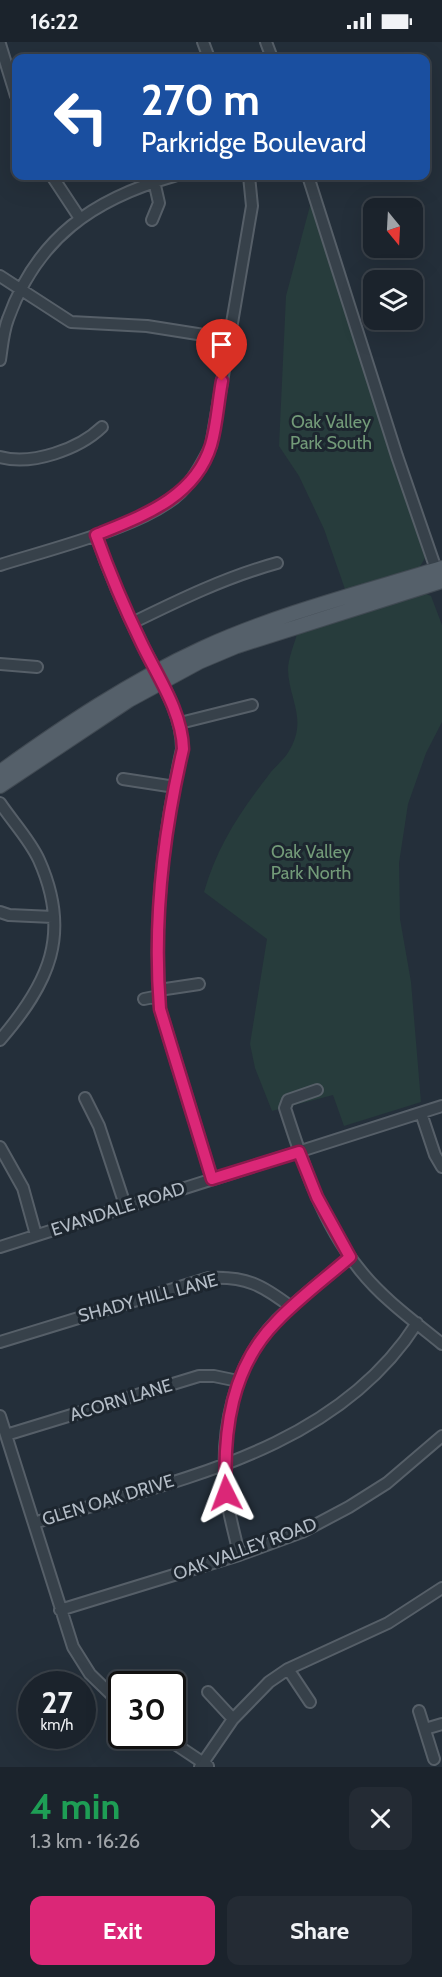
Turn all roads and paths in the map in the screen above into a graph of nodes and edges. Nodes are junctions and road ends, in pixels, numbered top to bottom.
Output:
1 (0, 44) edge
2 (12, 83) edge
3 (55, 180) edge
4 (158, 180) edge
5 (249, 180) edge
6 (309, 180) edge
7 (154, 181) junction
8 (80, 217) junction
9 (152, 220) dead end
10 (0, 276) edge
11 (22, 291) junction
12 (229, 339) junction
13 (0, 357) edge
14 (102, 427) dead end
15 (0, 457) edge
16 (96, 535) junction
17 (277, 563) dead end
18 (0, 565) edge
19 (441, 577) edge
20 (132, 623) junction
21 (0, 664) edge
22 (37, 667) dead end
23 (158, 678) junction
24 (252, 705) dead end
25 (180, 723) junction
26 (0, 772) edge
27 (123, 778) dead end
28 (0, 786) edge
29 (175, 787) junction
30 (0, 803) edge
31 (0, 912) edge
32 (53, 917) junction
33 (199, 984) dead end
34 (159, 993) junction
35 (144, 999) dead end
36 (2, 1034) edge
37 (318, 1090) dead end
38 (85, 1098) dead end
39 (442, 1106) edge
40 (421, 1113) junction
41 (0, 1147) edge
42 (299, 1152) junction
43 (442, 1167) edge
44 (212, 1179) junction
45 (126, 1208) junction
46 (36, 1235) junction
47 (0, 1247) edge
48 (350, 1257) junction
49 (291, 1307) junction
50 (417, 1323) junction
51 (0, 1341) edge
52 (442, 1344) edge
53 (238, 1381) junction
54 (0, 1416) edge
55 (6, 1435) junction
56 (442, 1436) edge
57 (225, 1464) junction
58 (33, 1523) junction
59 (239, 1555) junction
60 (442, 1588) edge
61 (60, 1610) junction
62 (288, 1670) junction
63 (108, 1691) edge
64 (208, 1692) dead end
65 (310, 1702) dead end
66 (419, 1712) dead end
67 (233, 1719) junction
68 (442, 1724) edge
69 (425, 1729) junction
70 (181, 1749) edge
71 (434, 1759) dead end
72 (204, 1765) edge

1 - 2 street
3 - 8 street
4 - 7 street
5 - 12 street
6 - 19 street
7 - 8 street
7 - 9 street
8 - 11 street
10 - 11 street
11 - 12 street
11 - 13 street
12 - 16 street
14 - 15 street
16 - 18 street
16 - 20 street
17 - 20 street
19 - 23 main road
20 - 23 street
21 - 22 street
23 - 25 street
23 - 26 main road
23 - 28 main road
24 - 25 street
25 - 29 street
27 - 29 street
29 - 34 street
30 - 32 street
31 - 32 street
32 - 36 street
33 - 34 street
34 - 35 street
34 - 44 street
37 - 42 street
38 - 45 street
39 - 40 street, EVANDALE ROAD
40 - 42 street, EVANDALE ROAD
40 - 43 street
41 - 46 street
42 - 44 street, EVANDALE ROAD
42 - 48 street
44 - 45 street, EVANDALE ROAD
45 - 46 street, EVANDALE ROAD
46 - 47 street, EVANDALE ROAD
48 - 49 street
48 - 50 street
49 - 51 street, SHADY HILL LANE
49 - 53 street
50 - 52 street
50 - 57 street, GLEN OAK DRIVE
53 - 55 street, ACORN LANE
53 - 57 street
54 - 55 street
55 - 58 street
56 - 59 street, OAK VALLEY ROAD
57 - 58 street, GLEN OAK DRIVE
57 - 59 street
58 - 61 street
59 - 61 street, OAK VALLEY ROAD
60 - 62 street
61 - 63 street
62 - 65 street
62 - 67 street
64 - 67 street
66 - 69 street
67 - 72 street
68 - 69 street
69 - 71 street
70 - 72 street

